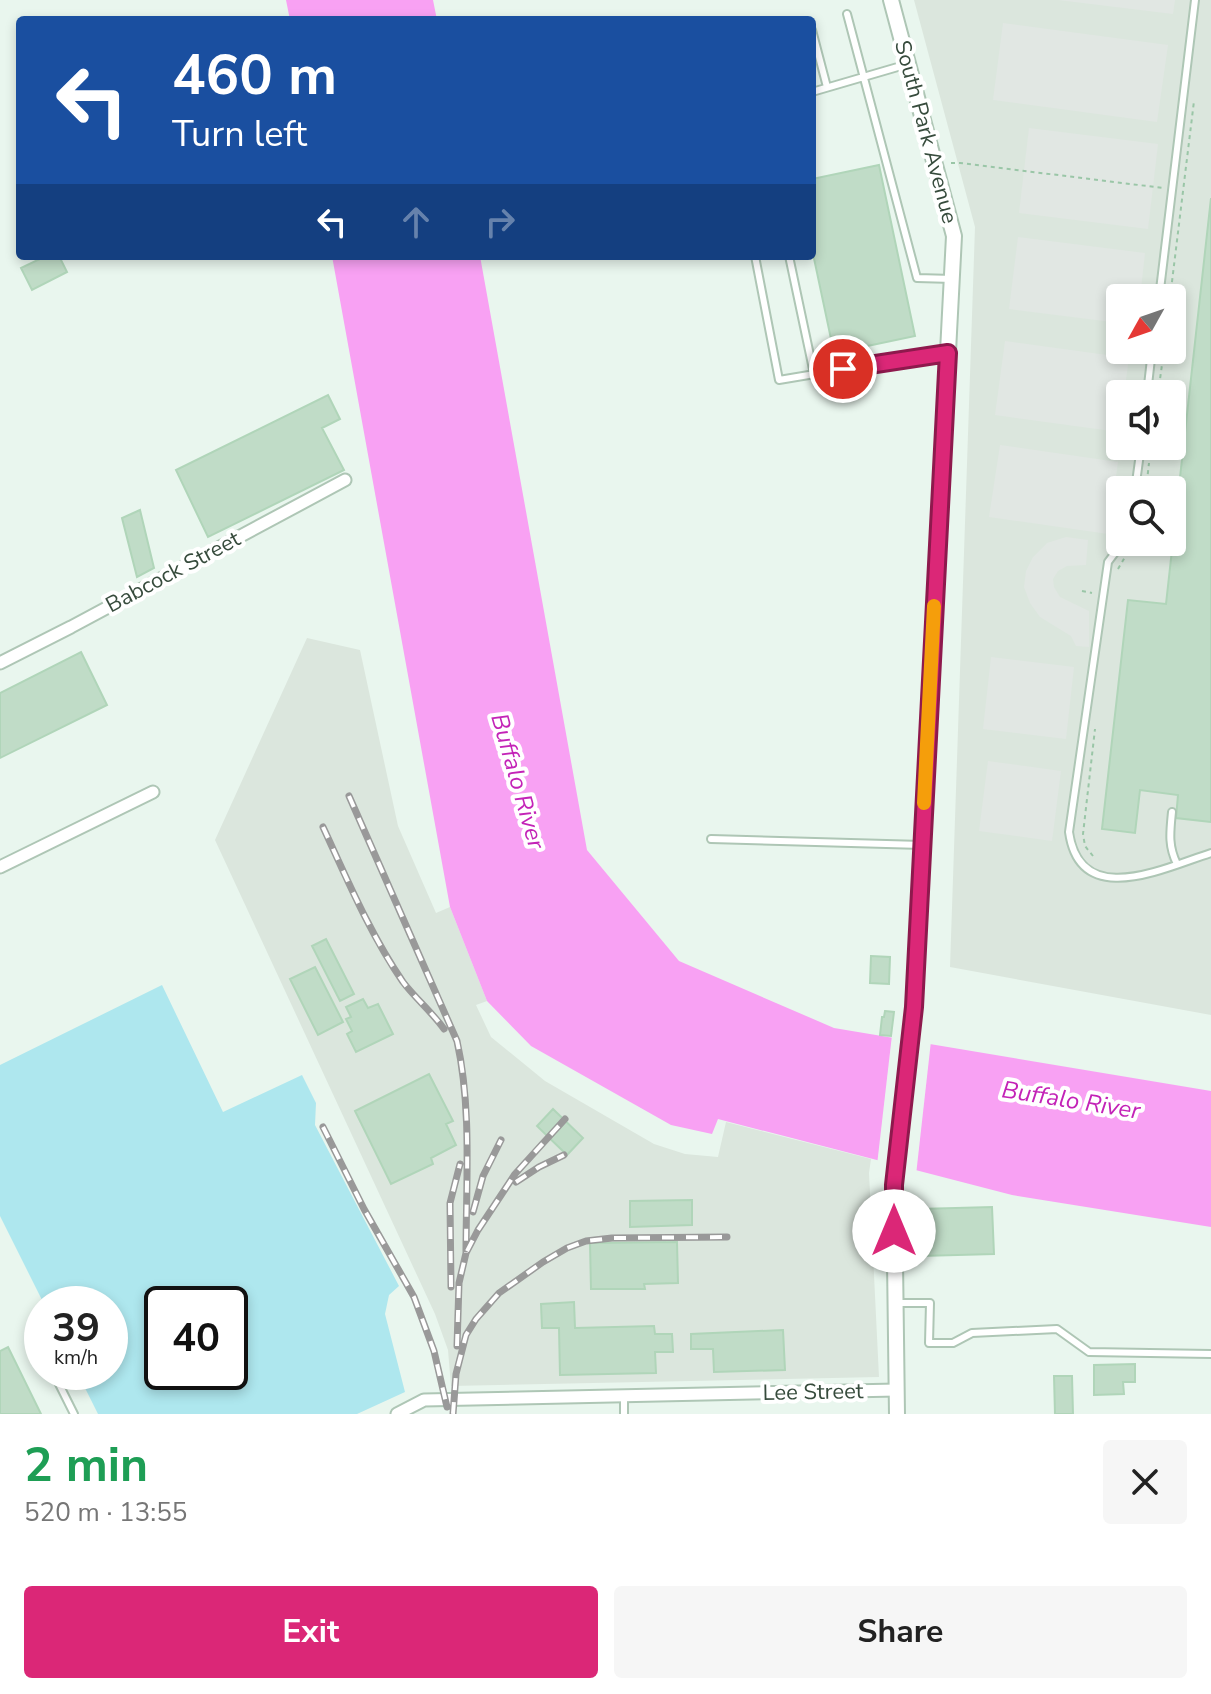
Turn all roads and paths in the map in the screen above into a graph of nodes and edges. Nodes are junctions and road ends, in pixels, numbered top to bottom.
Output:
1 (891, 0) edge
2 (1195, 0) edge
3 (847, 14) dead end
4 (816, 45) edge
5 (908, 64) junction
6 (863, 77) junction
7 (827, 87) junction
8 (816, 91) edge
9 (1193, 103) dead end
10 (935, 165) junction
11 (1172, 189) junction
12 (756, 260) edge
13 (790, 260) edge
14 (953, 279) junction
15 (1161, 284) edge
16 (1172, 284) edge
17 (948, 353) junction
18 (814, 374) junction
19 (1150, 461) dead end
20 (1148, 476) edge
21 (345, 480) dead end
22 (1112, 556) edge
23 (1125, 556) edge
24 (1118, 568) dead end
25 (0, 663) edge
26 (1094, 730) dead end
27 (153, 792) dead end
28 (1172, 812) dead end
29 (711, 839) dead end
30 (922, 845) junction
31 (1211, 853) edge
32 (1093, 856) dead end
33 (1177, 864) junction
34 (0, 867) edge
35 (895, 1303) junction
36 (1211, 1354) edge
37 (62, 1390) edge
38 (897, 1390) junction
39 (624, 1397) junction
40 (74, 1414) edge
41 (397, 1414) edge
42 (624, 1414) edge
43 (897, 1414) edge

1 - 5 street, South Park Avenue
2 - 11 lane
3 - 6 lane
4 - 7 lane
5 - 6 lane
5 - 10 street, South Park Avenue
6 - 7 lane
6 - 14 lane
7 - 8 lane
9 - 16 path
10 - 11 path
10 - 14 street, South Park Avenue
11 - 15 lane
12 - 18 lane
13 - 18 lane
14 - 17 street, South Park Avenue
17 - 18 lane
17 - 30 street, South Park Avenue
19 - 20 path
21 - 25 street, Babcock Street
22 - 33 lane
23 - 24 path
26 - 32 path
27 - 34 street
28 - 33 lane
29 - 30 lane
30 - 35 street, South Park Avenue
31 - 33 lane
35 - 36 lane
35 - 38 street, South Park Avenue
37 - 40 lane
38 - 39 street, Lee Street
38 - 43 street, South Park Avenue
39 - 41 street, Lee Street
39 - 42 lane

